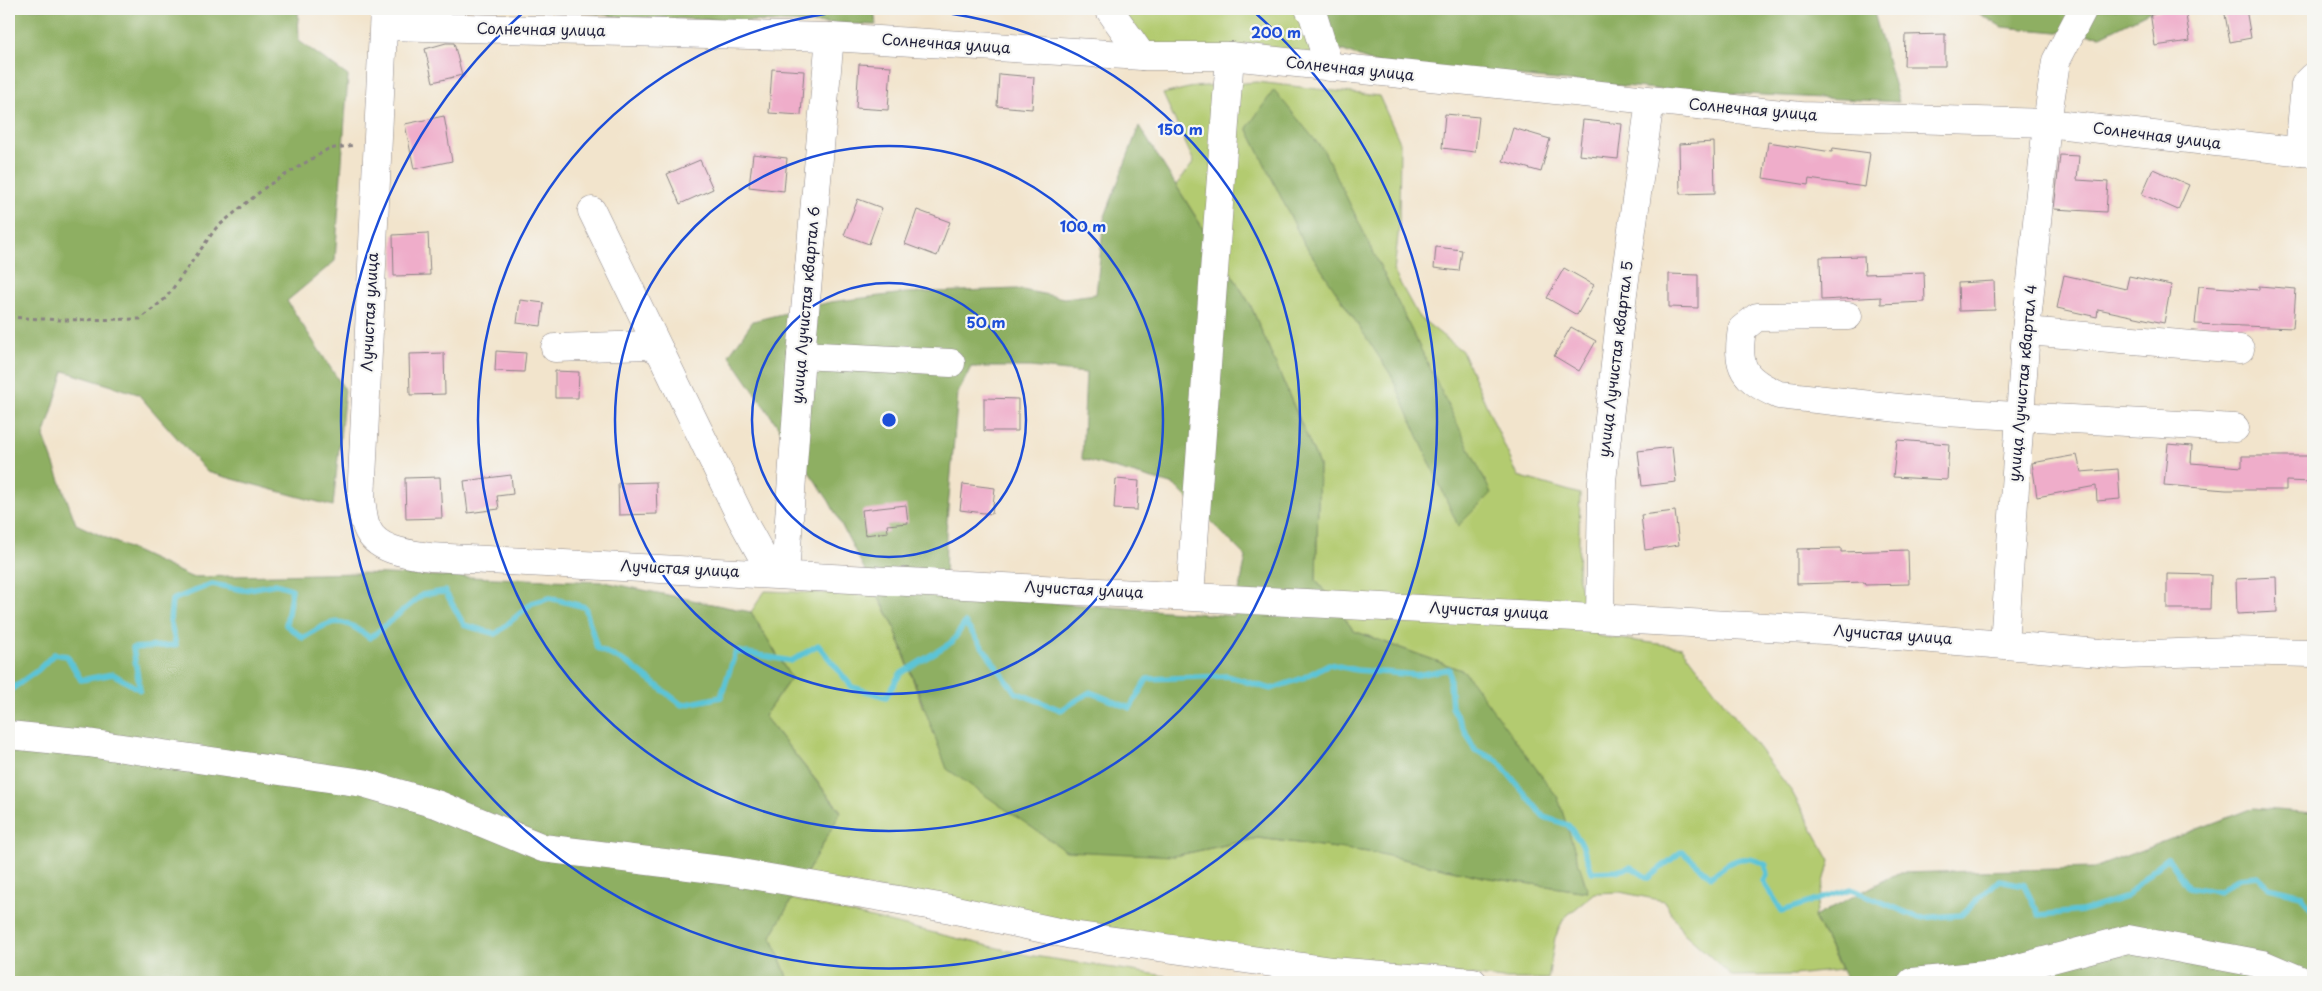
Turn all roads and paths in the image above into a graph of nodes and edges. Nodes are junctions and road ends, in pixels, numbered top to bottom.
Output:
1 (1109, 9) edge
2 (1309, 9) edge
3 (2083, 9) edge
4 (384, 18) edge
5 (830, 37) junction
6 (1142, 56) junction
7 (1230, 56) junction
8 (1329, 67) junction
9 (2313, 77) edge
10 (1650, 101) junction
11 (2048, 123) junction
12 (378, 142) junction
13 (2306, 152) edge
14 (592, 211) dead end
15 (1848, 316) dead end
16 (9, 318) edge
17 (2026, 331) junction
18 (556, 348) dead end
19 (2240, 349) dead end
20 (660, 351) junction
21 (801, 355) junction
22 (951, 363) dead end
23 (2020, 414) junction
24 (2235, 428) dead end
25 (779, 574) junction
26 (1190, 595) junction
27 (1600, 618) junction
28 (2004, 644) junction
29 (2313, 653) edge
30 (9, 736) edge
31 (1473, 982) edge
32 (1912, 982) edge
33 (2305, 982) edge

1 - 6 street
2 - 8 street
3 - 11 street, улица Лучистая квартал 4
4 - 5 street, Солнечная улица
4 - 12 street, Лучистая улица
5 - 6 street, Солнечная улица
5 - 21 street, улица Лучистая квартал 6
6 - 7 street, Солнечная улица
7 - 8 street, Солнечная улица
7 - 26 street
8 - 10 street, Солнечная улица
9 - 13 street
10 - 11 street, Солнечная улица
10 - 27 street, улица Лучистая квартал 5
11 - 13 street, Солнечная улица
11 - 17 street, улица Лучистая квартал 4
12 - 16 path
12 - 25 street, Лучистая улица
14 - 20 street
15 - 23 street
17 - 19 street
17 - 23 street, улица Лучистая квартал 4
18 - 20 street
20 - 25 street
21 - 22 street
21 - 25 street, улица Лучистая квартал 6
23 - 24 street
23 - 28 street, улица Лучистая квартал 4
25 - 26 street, Лучистая улица
26 - 27 street, Лучистая улица
27 - 28 street, Лучистая улица
28 - 29 street, Лучистая улица
30 - 31 street
32 - 33 street

